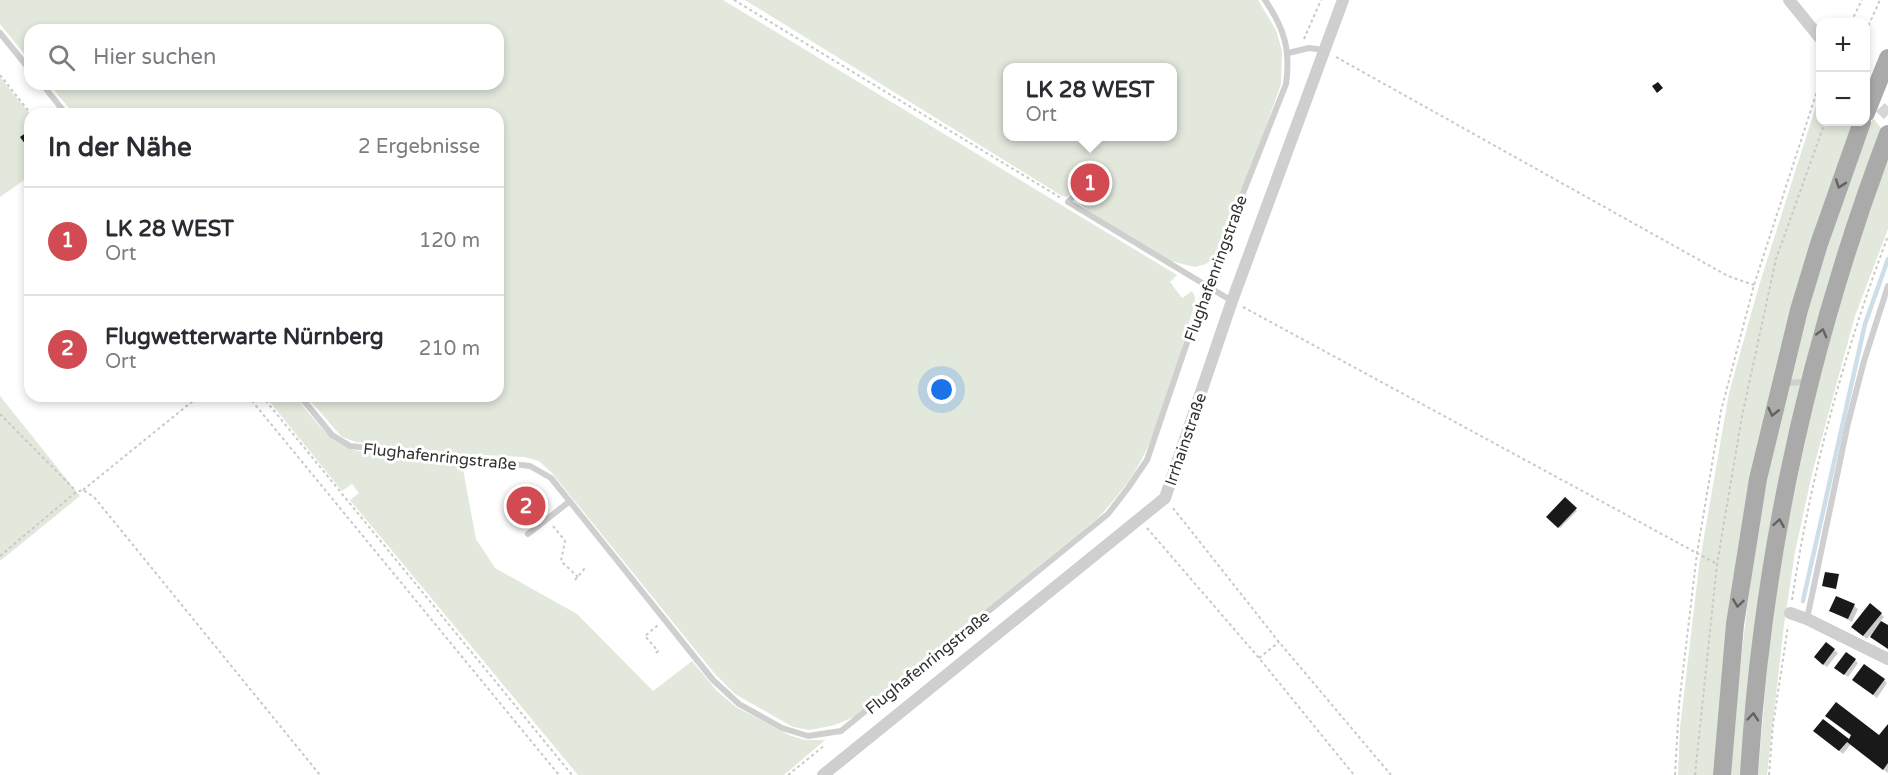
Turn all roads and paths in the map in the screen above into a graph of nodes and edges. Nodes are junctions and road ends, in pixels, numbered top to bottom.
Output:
1 (734, 0) edge
2 (1265, 0) edge
3 (1321, 0) edge
4 (1342, 0) edge
5 (1789, 0) edge
6 (1862, 0) edge
7 (1880, 0) edge
8 (1853, 18) edge
9 (1870, 22) edge
10 (1816, 32) edge
11 (0, 33) edge
12 (1299, 51) junction
13 (1324, 51) junction
14 (1288, 53) junction
15 (1887, 60) edge
16 (24, 62) edge
17 (0, 75) edge
18 (47, 90) edge
19 (1816, 97) edge
20 (1870, 101) edge
21 (26, 108) edge
22 (61, 108) edge
23 (1824, 126) edge
24 (1860, 126) edge
25 (1888, 134) edge
26 (1084, 176) dead end
27 (1068, 202) junction
28 (1888, 236) edge
29 (1754, 285) junction
30 (1888, 286) edge
31 (1206, 287) junction
32 (1232, 301) junction
33 (1802, 382) dead end
34 (1788, 383) dead end
35 (192, 402) edge
36 (253, 402) edge
37 (267, 402) edge
38 (305, 402) edge
39 (0, 414) edge
40 (83, 490) junction
41 (76, 492) junction
42 (1165, 498) junction
43 (570, 501) junction
44 (547, 519) junction
45 (1139, 519) junction
46 (528, 534) dead end
47 (1697, 553) junction
48 (0, 556) edge
49 (1718, 564) junction
50 (585, 568) dead end
51 (578, 577) junction
52 (575, 580) dead end
53 (1790, 613) junction
54 (1807, 619) junction
55 (664, 620) junction
56 (1279, 642) junction
57 (656, 653) dead end
58 (1259, 658) junction
59 (1888, 659) edge
60 (841, 731) junction
61 (320, 775) edge
62 (559, 775) edge
63 (572, 775) edge
64 (788, 775) edge
65 (823, 775) edge
66 (1354, 775) edge
67 (1391, 775) edge
68 (1675, 775) edge
69 (1695, 775) edge
70 (1722, 775) edge
71 (1749, 775) edge
72 (1769, 775) edge

1 - 27 path
2 - 14 lane, Flughafenringstraße
3 - 12 path
4 - 13 street, Irrhainstraße
5 - 10 street
6 - 8 path
7 - 9 path
11 - 16 lane
12 - 13 lane
12 - 14 lane
13 - 29 path
13 - 32 street, Irrhainstraße
14 - 31 lane, Flughafenringstraße
15 - 20 main road
17 - 21 path
18 - 22 lane
19 - 29 path
23 - 49 path
24 -> 70 main road
71 -> 25 main road
26 - 27 lane
27 - 31 lane
28 - 53 path
29 - 47 path
30 - 54 lane
31 - 32 lane
31 - 60 lane, Flughafenringstraße
32 - 42 street, Irrhainstraße
32 - 47 path
33 - 34 lane
35 - 40 path
36 - 62 path
37 - 63 path
38 - 43 lane, Flughafenringstraße
39 - 41 path
40 - 41 path
40 - 61 path
41 - 48 path
42 - 45 street, Irrhainstraße
42 - 56 path
43 - 44 lane
43 - 55 lane, Flughafenringstraße
44 - 46 lane
44 - 51 path
45 - 58 path
45 - 65 street, Irrhainstraße
47 - 49 path
47 - 68 path
49 - 69 path
50 - 51 path
51 - 52 path
53 - 54 street
53 - 72 path
54 - 59 street
55 - 57 path
55 - 60 lane, Flughafenringstraße
56 - 58 path
56 - 67 path
58 - 66 path
60 - 64 path

